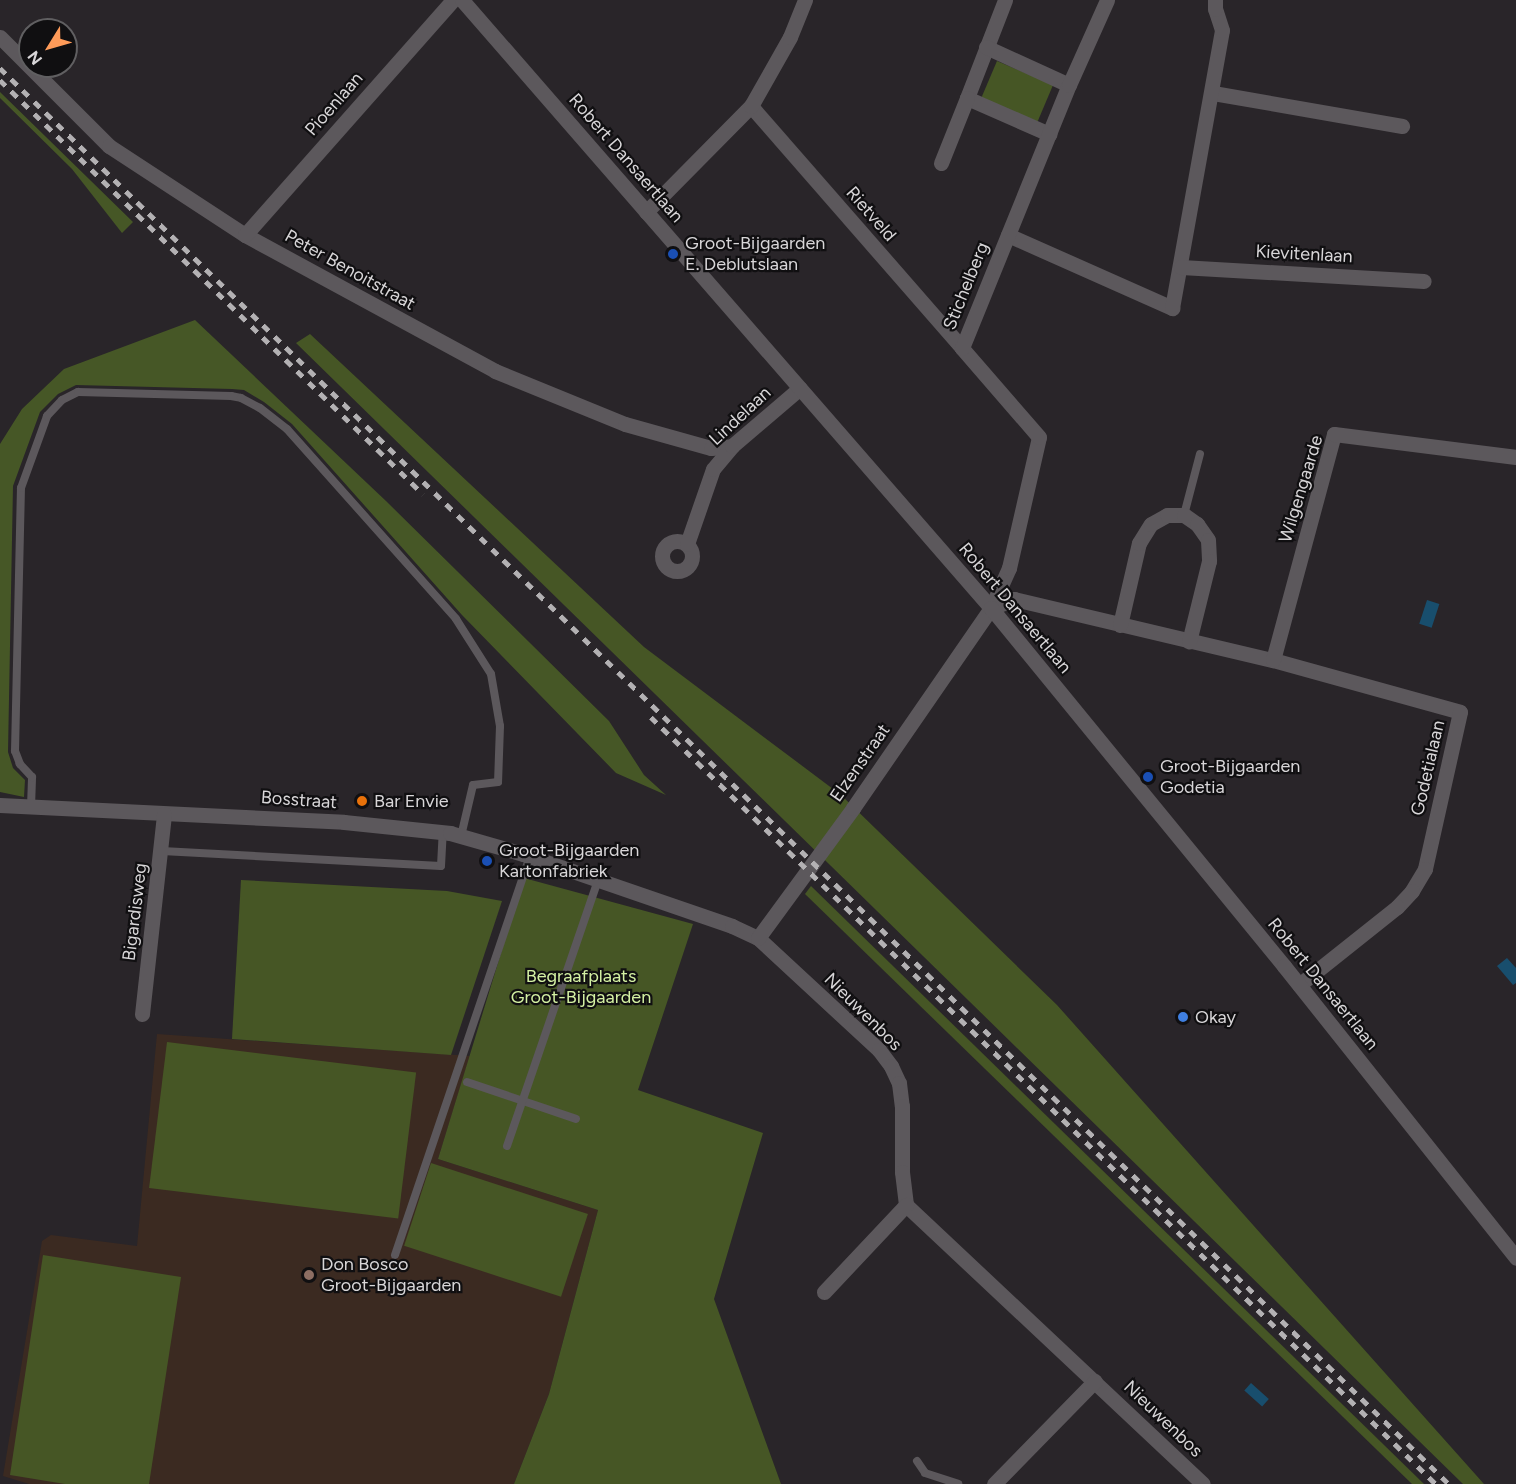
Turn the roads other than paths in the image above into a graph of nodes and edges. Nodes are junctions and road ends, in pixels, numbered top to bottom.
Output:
1 (453, 0) edge
2 (462, 0) edge
3 (805, 0) edge
4 (1005, 0) edge
5 (1107, 0) edge
6 (1215, 0) edge
7 (0, 37) edge
8 (986, 47) junction
9 (1069, 85) junction
10 (1213, 93) junction
11 (967, 98) junction
12 (751, 106) junction
13 (1402, 126) dead end
14 (1049, 134) junction
15 (941, 163) dead end
16 (646, 212) junction
17 (245, 235) junction
18 (1008, 236) junction
19 (1181, 267) junction
20 (1424, 281) dead end
21 (962, 348) junction
22 (800, 387) junction
23 (732, 446) junction
24 (1200, 454) dead end
25 (1516, 457) edge
26 (1184, 515) junction
27 (687, 544) dead end
28 (991, 608) junction
29 (1120, 625) junction
30 (1189, 642) junction
31 (1273, 660) junction
32 (0, 805) edge
33 (31, 807) junction
34 (164, 814) junction
35 (443, 832) junction
36 (461, 836) junction
37 (162, 851) junction
38 (530, 856) junction
39 (598, 880) junction
40 (758, 938) junction
41 (1299, 985) junction
42 (142, 1014) dead end
43 (467, 1082) dead end
44 (522, 1102) junction
45 (576, 1119) dead end
46 (507, 1146) dead end
47 (906, 1205) junction
48 (395, 1255) dead end
49 (1516, 1258) edge
50 (824, 1292) dead end
51 (1095, 1382) junction
52 (917, 1461) dead end
53 (958, 1484) edge
54 (994, 1484) edge
55 (1203, 1484) edge

1 - 17 street, Pioenlaan
2 - 16 street, Robert Dansaertlaan
3 - 12 street
4 - 8 street
5 - 9 street, Stichelberg
6 - 10 street
7 - 17 street, Peter Benoitstraat
8 - 9 street
8 - 11 street
9 - 14 street, Stichelberg
10 - 13 street
10 - 19 street
11 - 14 street
11 - 15 street
12 - 16 street
12 - 21 street, Rietveld
14 - 18 street, Stichelberg
16 - 22 street, Robert Dansaertlaan
17 - 23 street, Peter Benoitstraat
18 - 19 street
18 - 21 street, Stichelberg
19 - 20 street, Kievitenlaan
21 - 28 street, Stichelberg
22 - 23 street, Lindelaan
22 - 28 street, Robert Dansaertlaan
23 - 27 street, Lindelaan
24 - 26 lane
25 - 31 street, Wilgengaarde
26 - 29 street
26 - 30 street
28 - 29 street, Godetialaan
28 - 40 street, Elzenstraat
28 - 41 street, Robert Dansaertlaan
29 - 30 street, Godetialaan
30 - 31 street, Godetialaan
31 - 41 street, Godetialaan
32 - 33 street, Bosstraat
33 - 34 street, Bosstraat
33 - 36 lane
34 - 35 street, Bosstraat
34 - 37 street, Bigardisweg
35 - 36 street, Bosstraat
35 - 37 lane
36 - 38 street, Bosstraat
37 - 42 street, Bigardisweg
38 - 39 street, Bosstraat
38 - 48 lane
39 - 40 street, Bosstraat
39 - 44 lane
40 - 47 street, Nieuwenbos
41 - 49 street, Robert Dansaertlaan
43 - 44 lane
44 - 45 lane
44 - 46 lane
47 - 50 street
47 - 51 street, Nieuwenbos
51 - 54 street, Nieuwenbos
51 - 55 street, Nieuwenbos
52 - 53 lane

